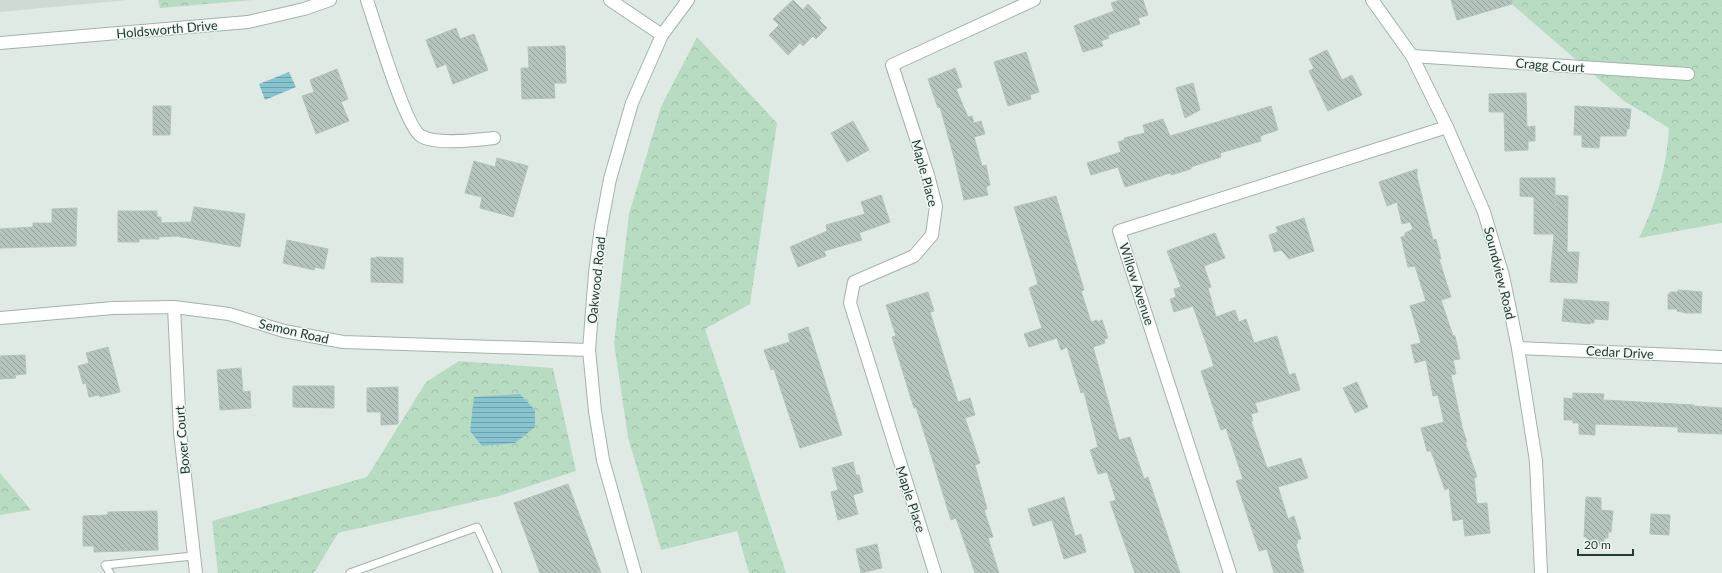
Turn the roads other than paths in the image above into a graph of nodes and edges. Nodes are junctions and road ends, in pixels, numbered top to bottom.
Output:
1 (330, 0) edge
2 (368, 0) edge
3 (610, 0) edge
4 (688, 0) edge
5 (1034, 0) edge
6 (1372, 0) edge
7 (662, 35) junction
8 (0, 43) edge
9 (1412, 56) junction
10 (1688, 74) dead end
11 (1447, 127) junction
12 (494, 138) dead end
13 (174, 307) junction
14 (0, 318) edge
15 (1518, 348) junction
16 (590, 350) junction
17 (1722, 357) edge
18 (193, 556) junction
19 (110, 573) edge
20 (196, 573) edge
21 (350, 573) edge
22 (498, 573) edge
23 (635, 573) edge
24 (935, 573) edge
25 (1230, 573) edge
26 (1541, 573) edge

1 - 8 street, Holdsworth Drive
2 - 12 street
3 - 7 street
4 - 7 street, Oakwood Road
5 - 24 street, Maple Place
6 - 9 street, Soundview Road
7 - 16 street, Oakwood Road
9 - 10 street, Cragg Court
9 - 11 street, Soundview Road
11 - 15 street, Soundview Road
11 - 25 street, Willow Avenue
13 - 14 street, Semon Road
13 - 16 street, Semon Road
13 - 18 street, Boxer Court
15 - 17 street, Cedar Drive
15 - 26 street, Soundview Road
16 - 23 street, Oakwood Road
18 - 19 lane
18 - 20 street, Boxer Court
21 - 22 lane

